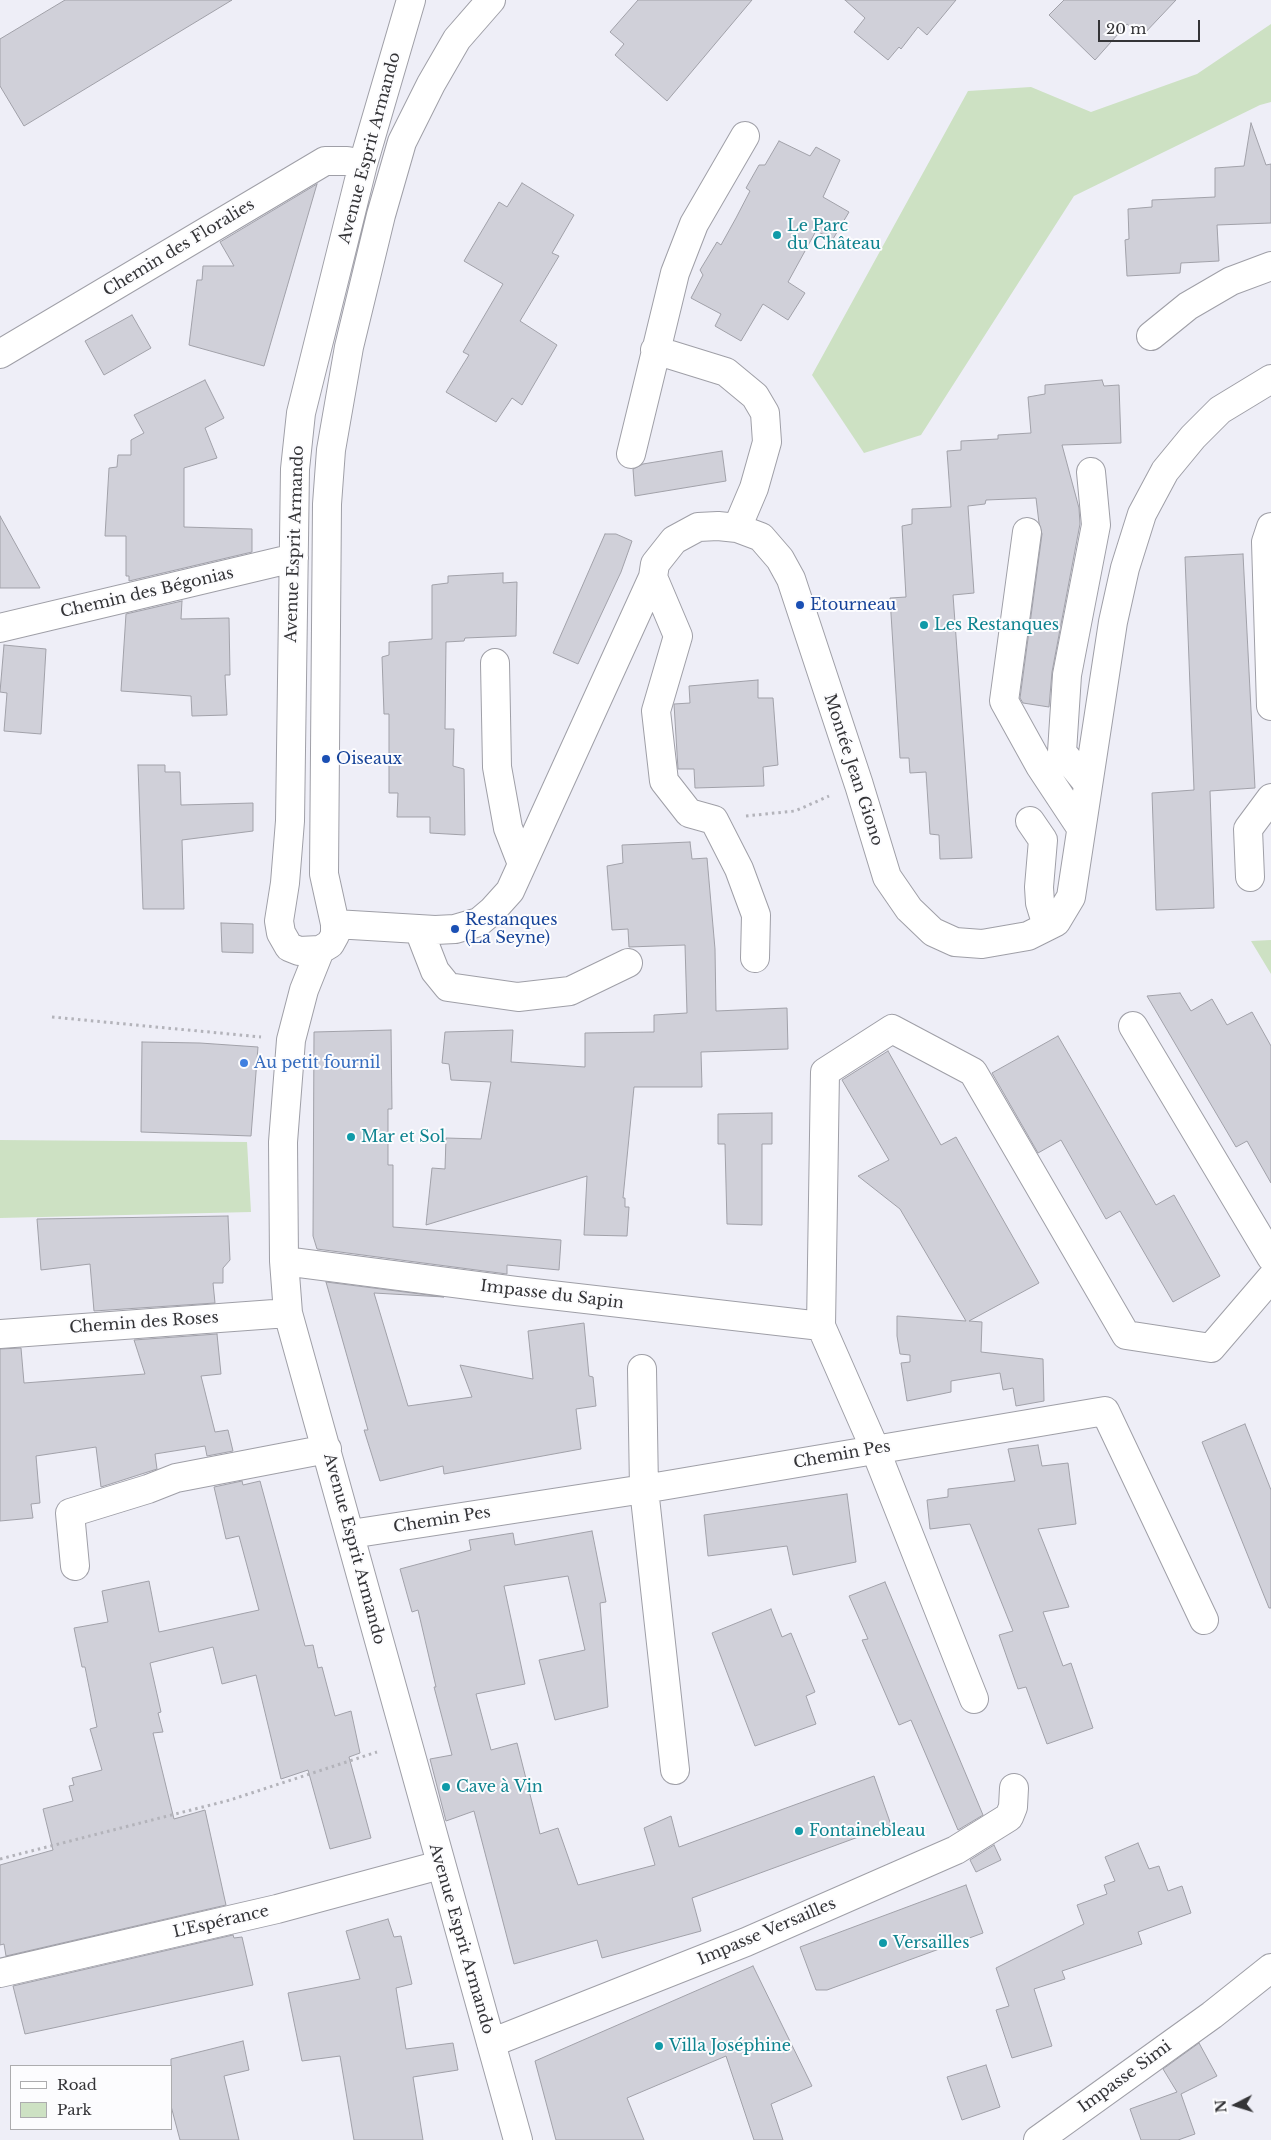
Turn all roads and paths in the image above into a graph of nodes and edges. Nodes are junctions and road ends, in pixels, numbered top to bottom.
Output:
1 (411, 0) edge
2 (491, 0) edge
3 (745, 136) dead end
4 (363, 164) junction
5 (1271, 266) edge
6 (1151, 336) dead end
7 (655, 350) junction
8 (0, 354) edge
9 (1271, 379) edge
10 (631, 454) dead end
11 (1090, 472) dead end
12 (1271, 527) edge
13 (737, 528) junction
14 (1027, 532) dead end
15 (294, 558) junction
16 (653, 577) junction
17 (0, 628) edge
18 (495, 662) dead end
19 (1271, 706) edge
20 (1088, 784) junction
21 (835, 794) dead end
22 (1271, 798) edge
23 (714, 820) junction
24 (1030, 821) dead end
25 (1081, 828) junction
26 (522, 864) junction
27 (1250, 877) dead end
28 (335, 924) junction
29 (1047, 926) junction
30 (419, 930) junction
31 (320, 950) junction
32 (755, 958) dead end
33 (628, 963) dead end
34 (52, 1017) dead end
35 (1133, 1026) dead end
36 (291, 1040) junction
37 (1271, 1257) edge
38 (284, 1261) junction
39 (1271, 1278) edge
40 (288, 1312) junction
41 (820, 1326) junction
42 (0, 1334) edge
43 (642, 1369) dead end
44 (327, 1449) junction
45 (875, 1449) junction
46 (644, 1489) junction
47 (351, 1534) junction
48 (75, 1566) dead end
49 (1204, 1620) dead end
50 (974, 1699) dead end
51 (407, 1742) junction
52 (675, 1770) dead end
53 (1014, 1788) dead end
54 (0, 1859) edge
55 (440, 1865) junction
56 (1271, 1968) edge
57 (0, 1972) edge
58 (491, 2043) junction
59 (518, 2140) edge
60 (1038, 2140) edge

1 - 4 street, Avenue Esprit Armando
2 - 28 street, Avenue Esprit Armando
3 - 7 street
4 - 8 street, Chemin des Floralies
4 - 15 street, Avenue Esprit Armando
5 - 6 street
7 - 10 street
7 - 13 street
9 - 20 street, Montée Jean Giono
11 - 20 street
12 - 19 street
13 - 16 street, Montée Jean Giono
13 - 29 street, Montée Jean Giono
14 - 25 street
15 - 17 street, Chemin des Bégonias
15 - 31 street, Avenue Esprit Armando
16 - 23 street
16 - 26 street, Montée Jean Giono
18 - 26 street
20 - 25 street, Montée Jean Giono
21 - 23 path
22 - 27 street
23 - 32 street
24 - 29 street
25 - 29 street, Montée Jean Giono
26 - 30 street, Montée Jean Giono
28 - 30 street, Montée Jean Giono
28 - 31 street, Avenue Esprit Armando
30 - 33 street
31 - 36 street, Avenue Esprit Armando
34 - 36 path
35 - 37 street
36 - 38 street, Avenue Esprit Armando
38 - 40 street, Avenue Esprit Armando
38 - 41 street, Impasse du Sapin
39 - 41 street
40 - 42 street, Chemin des Roses
40 - 44 street, Avenue Esprit Armando
41 - 45 street
43 - 46 street
44 - 47 street, Avenue Esprit Armando
44 - 48 street
45 - 46 street, Chemin Pes
45 - 49 street, Chemin Pes
45 - 50 street
46 - 47 street, Chemin Pes
46 - 52 street
47 - 51 street, Avenue Esprit Armando
51 - 54 path
51 - 55 street, Avenue Esprit Armando
53 - 58 street, Impasse Versailles
55 - 57 street, L'Espérance
55 - 58 street, Avenue Esprit Armando
56 - 60 street, Impasse Simi
58 - 59 street, Avenue Esprit Armando

